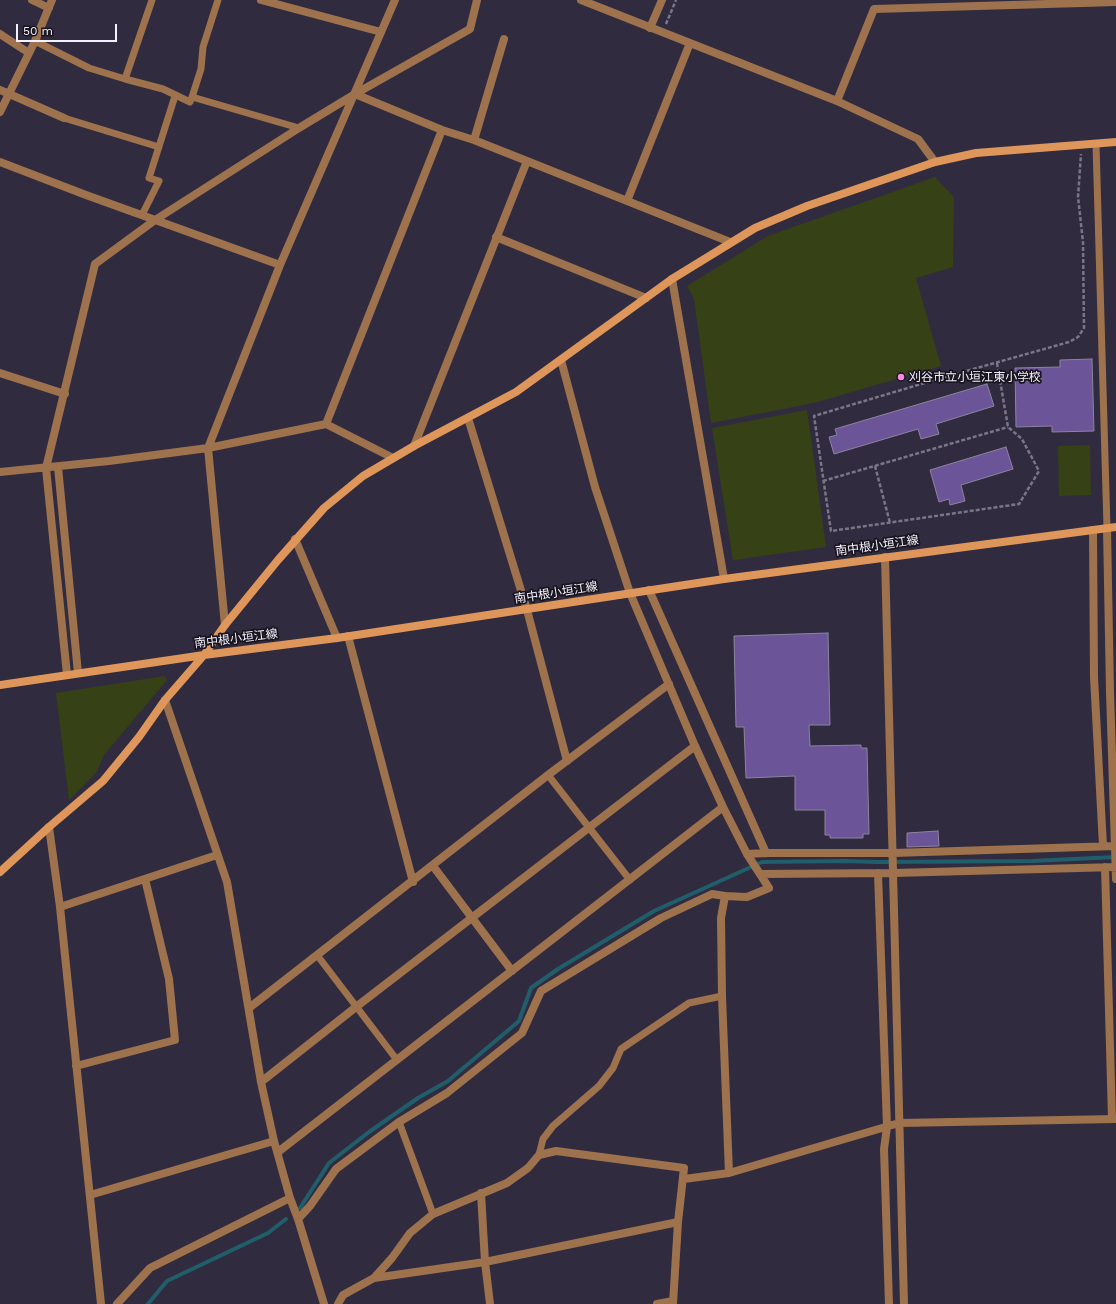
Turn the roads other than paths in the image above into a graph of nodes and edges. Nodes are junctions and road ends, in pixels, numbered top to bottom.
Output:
1 (32, 0) edge
2 (52, 0) edge
3 (152, 0) edge
4 (218, 0) edge
5 (261, 0) edge
6 (395, 0) edge
7 (477, 0) edge
8 (581, 0) edge
9 (662, 0) edge
10 (878, 0) edge
11 (1116, 2) edge
12 (49, 8) junction
13 (874, 9) junction
14 (650, 28) junction
15 (381, 32) junction
16 (0, 34) edge
17 (504, 39) dead end
18 (35, 41) junction
19 (690, 43) junction
20 (29, 53) junction
21 (125, 80) junction
22 (0, 90) edge
23 (355, 94) junction
24 (9, 95) junction
25 (175, 96) junction
26 (192, 97) junction
27 (837, 101) junction
28 (0, 112) edge
29 (64, 118) joint
30 (299, 128) junction
31 (442, 130) junction
32 (474, 140) junction
33 (1116, 142) edge
34 (1096, 144) junction
35 (159, 146) junction
36 (527, 161) junction
37 (0, 162) edge
38 (935, 162) junction
39 (627, 201) junction
40 (142, 215) junction
41 (155, 220) junction
42 (496, 237) junction
43 (730, 242) junction
44 (280, 265) junction
45 (672, 279) junction
46 (646, 298) junction
47 (561, 360) junction
48 (0, 373) edge
49 (64, 394) junction
50 (468, 418) junction
51 (326, 424) junction
52 (414, 446) junction
53 (208, 448) junction
54 (393, 458) junction
55 (58, 467) junction
56 (46, 468) junction
57 (0, 472) edge
58 (1116, 527) edge
59 (1107, 528) junction
60 (1094, 530) junction
61 (295, 539) junction
62 (885, 557) junction
63 (724, 579) junction
64 (649, 590) junction
65 (630, 593) junction
66 (527, 610) junction
67 (225, 625) junction
68 (348, 636) junction
69 (337, 638) junction
70 (204, 655) junction
71 (78, 673) junction
72 (67, 675) junction
73 (669, 684) junction
74 (0, 685) edge
75 (165, 700) junction
76 (695, 746) junction
77 (567, 761) junction
78 (548, 775) junction
79 (723, 807) junction
80 (49, 827) junction
81 (589, 828) junction
82 (1103, 846) junction
83 (1115, 846) edge
84 (766, 853) junction
85 (893, 853) junction
86 (217, 855) junction
87 (749, 856) junction
88 (433, 866) junction
89 (1116, 866) edge
90 (1105, 867) junction
91 (0, 872) edge
92 (894, 872) junction
93 (878, 873) junction
94 (760, 874) junction
95 (145, 879) junction
96 (1116, 879) edge
97 (630, 880) junction
98 (413, 882) junction
99 (724, 896) junction
100 (60, 907) junction
101 (472, 917) junction
102 (317, 955) junction
103 (512, 971) junction
104 (722, 996) junction
105 (356, 1007) junction
106 (249, 1008) junction
107 (397, 1060) junction
108 (76, 1066) junction
109 (261, 1082) junction
110 (1114, 1119) edge
111 (400, 1122) junction
112 (899, 1124) junction
113 (887, 1127) junction
114 (274, 1141) junction
115 (278, 1152) junction
116 (539, 1155) junction
117 (729, 1173) junction
118 (684, 1179) junction
119 (481, 1193) junction
120 (90, 1195) junction
121 (290, 1198) junction
122 (434, 1214) junction
123 (298, 1219) junction
124 (678, 1222) junction
125 (485, 1262) junction
126 (374, 1278) junction
127 (673, 1302) edge
128 (101, 1304) edge
129 (117, 1304) edge
130 (324, 1304) edge
131 (338, 1304) edge
132 (490, 1304) edge
133 (657, 1304) edge
134 (889, 1304) edge
135 (904, 1304) edge

1 - 12 street
2 - 12 street
3 - 21 lane
4 - 26 lane
5 - 15 street
6 - 15 street
7 - 23 street
8 - 14 street
9 - 14 street
10 - 13 street
11 - 13 street
12 - 18 street
13 - 27 street
14 - 19 street
15 - 23 street
16 - 20 street
17 - 32 street
18 - 20 street
18 - 21 lane
19 - 27 street
19 - 39 street
20 - 24 street
21 - 25 lane
22 - 24 street
23 - 30 street
23 - 31 street
23 - 44 street
24 - 28 street
24 - 29 street
25 - 26 lane
25 - 35 lane
26 - 30 lane
27 - 38 street
29 - 35 lane
30 - 41 street
31 - 32 street
31 - 51 street
32 - 36 street
33 - 34 street
34 - 38 street
34 - 59 lane
35 - 40 lane
36 - 39 street
36 - 42 street
37 - 40 street
38 - 43 street
39 - 43 street
40 - 41 street
41 - 44 street
41 - 49 street
42 - 46 street
42 - 52 street
43 - 45 street
44 - 53 street
45 - 46 street
45 - 63 street
46 - 47 street
47 - 50 street
47 - 65 street
48 - 49 street
49 - 56 street
50 - 52 street
50 - 66 street
51 - 53 street
51 - 54 street
52 - 54 street
53 - 55 street
53 - 67 street
54 - 61 street
55 - 56 street
55 - 71 street
56 - 57 street
56 - 72 street
58 - 59 street, 南中根小垣江線
59 - 60 street, 南中根小垣江線
59 - 83 street
60 - 62 street, 南中根小垣江線
60 - 82 street
61 - 67 street
61 - 69 street
62 - 63 street, 南中根小垣江線
62 - 85 street
63 - 64 street, 南中根小垣江線
64 - 65 street, 南中根小垣江線
64 - 84 street
65 - 66 street, 南中根小垣江線
65 - 73 street
66 - 68 street, 南中根小垣江線
66 - 77 street
67 - 70 street
68 - 69 street, 南中根小垣江線
68 - 98 street
69 - 70 street, 南中根小垣江線
70 - 71 street, 南中根小垣江線
70 - 75 street
71 - 72 street, 南中根小垣江線
72 - 74 street, 南中根小垣江線
73 - 76 street
73 - 77 street
75 - 80 street
75 - 86 street
76 - 79 street
76 - 81 street
77 - 78 street
78 - 81 lane
78 - 88 street
79 - 87 street
79 - 97 street
80 - 91 street
80 - 100 street
81 - 97 lane
81 - 101 street
82 - 83 street
82 - 85 street
83 - 89 street
84 - 85 street
84 - 87 street
85 - 92 street
86 - 95 street
86 - 106 street
87 - 94 street
88 - 98 street
88 - 101 street
89 - 90 street
89 - 96 street
90 - 92 street
90 - 110 street
92 - 93 street
92 - 112 street
93 - 94 street
93 - 113 street
94 - 99 street
95 - 100 street
95 - 108 street
97 - 103 street
98 - 102 street
99 - 104 street
99 - 111 street
100 - 108 street
101 - 103 street
101 - 105 street
102 - 105 lane
102 - 106 street
103 - 107 street
104 - 116 lane
104 - 117 street
105 - 107 lane
105 - 109 street
106 - 109 street
107 - 115 street
108 - 120 street
109 - 114 street
110 - 112 street
111 - 122 lane
111 - 123 street
112 - 113 street
112 - 135 street
113 - 117 street
113 - 134 street
114 - 115 street
114 - 120 street
115 - 121 street
116 - 118 street
116 - 119 street
117 - 118 street
118 - 124 street
119 - 122 street
119 - 125 street
120 - 128 street
121 - 123 street
121 - 129 street
122 - 126 street
123 - 130 street
124 - 125 street
124 - 127 street
125 - 126 street
125 - 132 street
126 - 131 street
127 - 133 street

